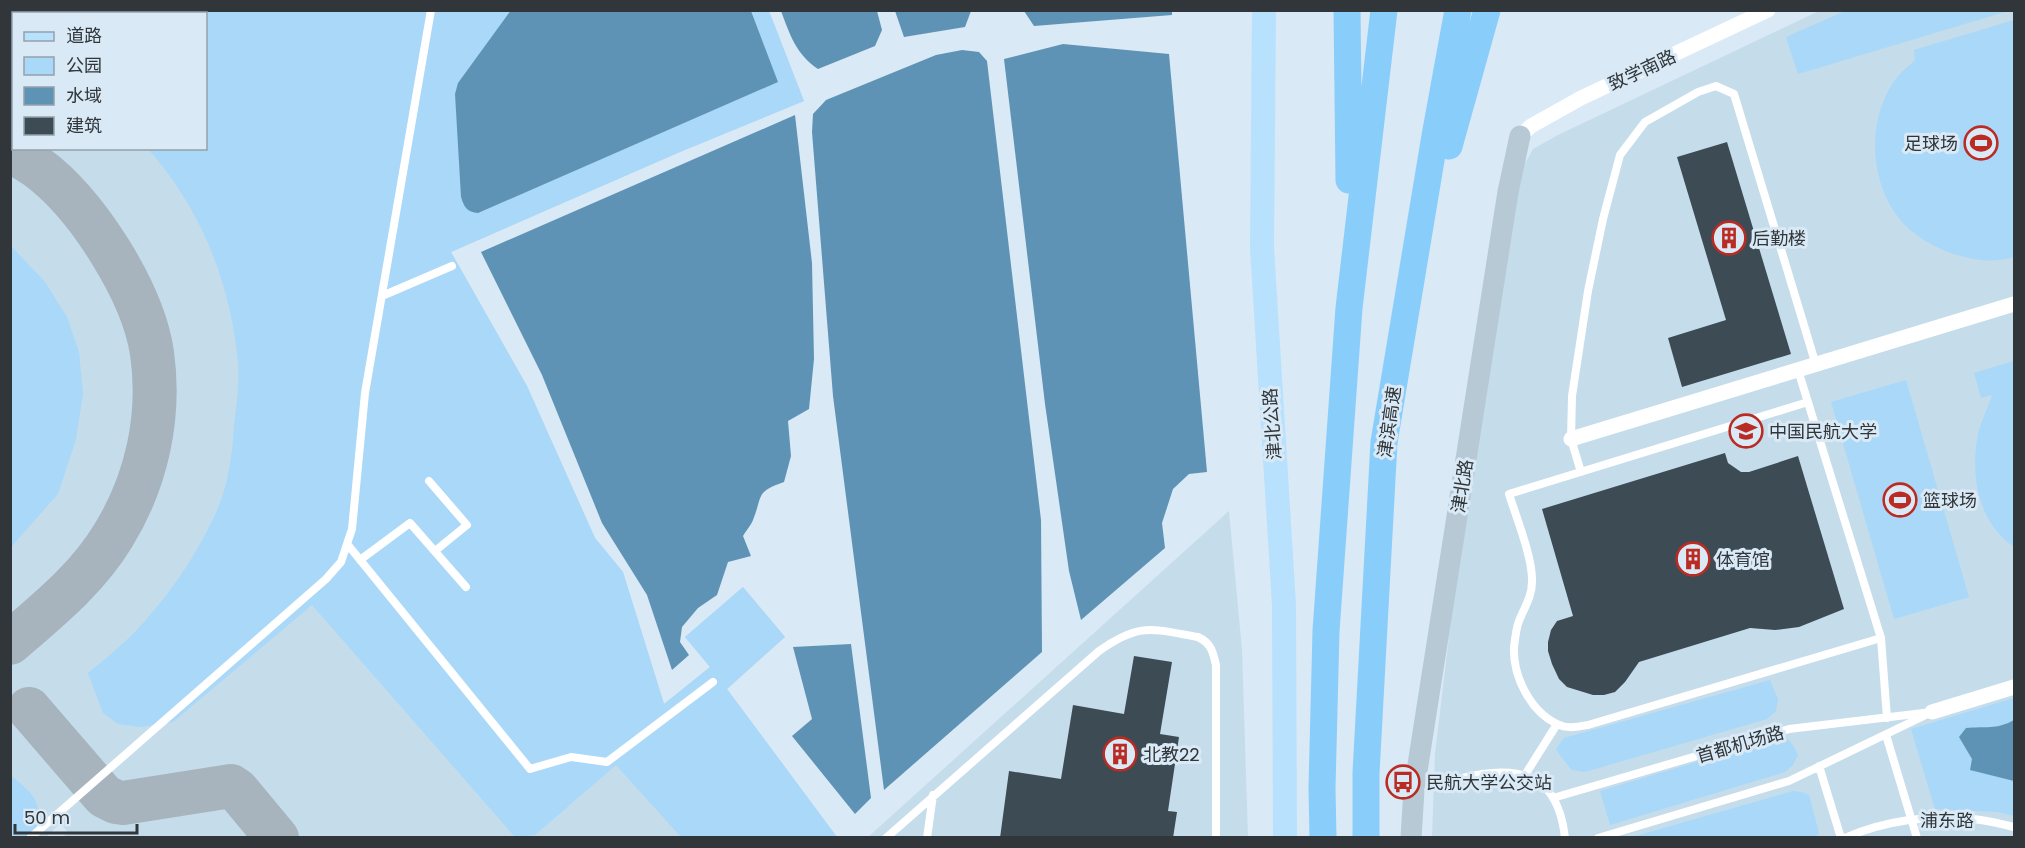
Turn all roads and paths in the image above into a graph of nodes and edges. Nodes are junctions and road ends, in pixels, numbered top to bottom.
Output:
1 (431, 10) edge
2 (1264, 10) edge
3 (1273, 10) edge
4 (1347, 10) edge
5 (1384, 10) edge
6 (1458, 10) edge
7 (1488, 10) edge
8 (1768, 10) edge
9 (1520, 136) joint
10 (452, 266) dead end
11 (1413, 271) junction
12 (382, 296) junction
13 (2014, 304) edge
14 (1349, 308) junction
15 (1816, 364) junction
16 (1798, 370) junction
17 (1808, 402) junction
18 (1570, 439) junction
19 (1581, 472) junction
20 (429, 481) dead end
21 (348, 545) junction
22 (435, 551) junction
23 (360, 560) junction
24 (466, 587) dead end
25 (1881, 638) junction
26 (713, 682) dead end
27 (2014, 687) edge
28 (1932, 712) junction
29 (1887, 718) junction
30 (1557, 724) junction
31 (1886, 735) junction
32 (1819, 766) junction
33 (1525, 775) junction
34 (1414, 790) junction
35 (933, 795) junction
36 (1553, 798) junction
37 (1912, 820) junction
38 (2014, 827) edge
39 (30, 837) edge
40 (886, 837) edge
41 (927, 837) edge
42 (1216, 837) edge
43 (1285, 837) edge
44 (1294, 837) edge
45 (1323, 837) edge
46 (1366, 837) edge
47 (1411, 837) edge
48 (1565, 837) edge
49 (1598, 837) edge
50 (1843, 837) edge
51 (1917, 837) edge

1 - 12 lane
2 - 43 main road, 津北公路
3 - 44 main road, 津北公路
4 - 14 highway
5 - 14 highway
6 - 11 highway, 津滨高速
7 - 11 highway
8 - 9 street, 致学南路
9 - 34 street, 津北路
10 - 12 lane
11 - 46 highway, 津滨高速
12 - 21 lane
13 - 15 street
14 - 45 highway
15 - 16 street
15 - 18 lane
16 - 17 lane
16 - 18 street
17 - 19 lane
17 - 25 lane
18 - 19 lane
19 - 30 lane
20 - 22 lane
21 - 23 lane
21 - 39 lane
22 - 23 lane
22 - 24 lane
23 - 26 lane
25 - 29 lane
25 - 30 lane
27 - 28 street, 首都机场路
28 - 29 lane, 首都机场路
28 - 31 lane, 首都机场路
29 - 36 lane, 首都机场路
30 - 33 lane
31 - 32 lane, 首都机场路
31 - 37 lane
32 - 49 lane, 首都机场路
32 - 50 lane
33 - 34 lane
33 - 36 lane
34 - 47 street, 津北路
35 - 40 lane
35 - 41 lane
35 - 42 lane
36 - 48 lane
37 - 38 lane, 浦东路
37 - 50 lane, 浦东路
37 - 51 lane

